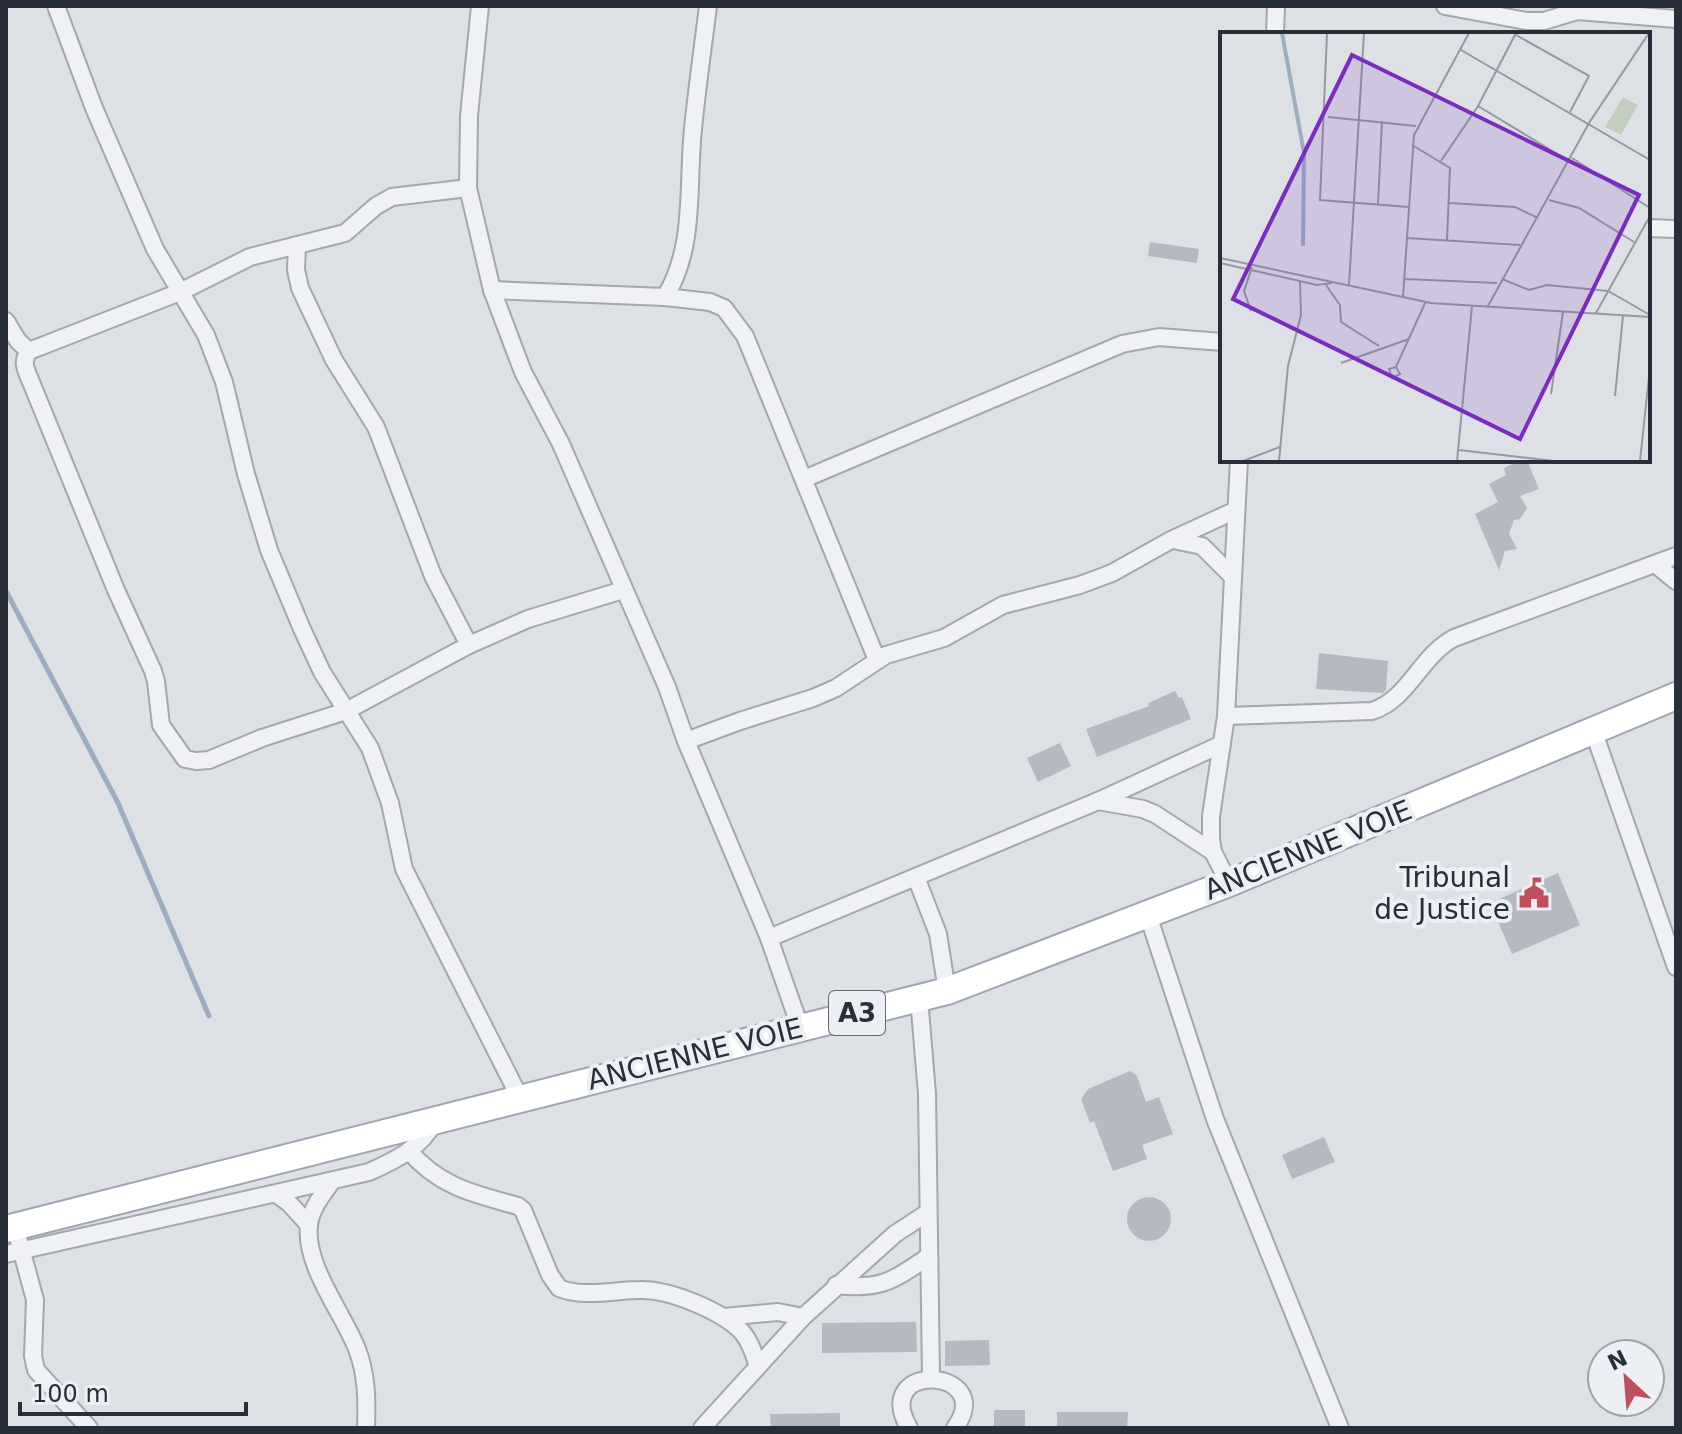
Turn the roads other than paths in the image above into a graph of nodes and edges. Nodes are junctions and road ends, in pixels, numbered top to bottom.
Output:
1 (56, 6) edge
2 (480, 6) edge
3 (708, 6) edge
4 (1276, 6) edge
5 (1445, 6) edge
6 (1676, 19) edge
7 (1275, 32) edge
8 (468, 188) junction
9 (1650, 228) edge
10 (1676, 229) edge
11 (297, 245) junction
12 (492, 290) junction
13 (180, 292) junction
14 (665, 297) junction
15 (6, 321) edge
16 (1220, 342) edge
17 (29, 351) junction
18 (1239, 462) edge
19 (804, 479) junction
20 (1236, 510) junction
21 (1171, 540) junction
22 (1676, 556) edge
23 (1655, 564) junction
24 (1232, 576) junction
25 (1676, 581) edge
26 (623, 590) junction
27 (469, 645) junction
28 (877, 660) junction
29 (1676, 696) edge
30 (346, 711) junction
31 (1226, 716) junction
32 (1593, 730) junction
33 (686, 741) junction
34 (1222, 744) junction
35 (1098, 801) junction
36 (1213, 852) junction
37 (916, 877) junction
38 (1229, 883) junction
39 (1148, 915) junction
40 (769, 938) junction
41 (1676, 967) edge
42 (947, 991) junction
43 (919, 998) junction
44 (800, 1027) junction
45 (520, 1098) junction
46 (435, 1121) junction
47 (409, 1151) junction
48 (332, 1181) junction
49 (276, 1194) junction
50 (927, 1213) junction
51 (309, 1225) junction
52 (12, 1240) edge
53 (928, 1257) junction
54 (836, 1285) junction
55 (724, 1317) junction
56 (803, 1317) junction
57 (758, 1366) junction
58 (931, 1377) junction
59 (89, 1428) edge
60 (366, 1428) edge
61 (702, 1428) edge
62 (909, 1428) edge
63 (955, 1428) edge
64 (1340, 1428) edge

1 - 13 street
2 - 8 street
3 - 14 street
4 - 7 street
5 - 6 street
8 - 11 street
8 - 12 street
9 - 10 street
11 - 13 street
11 - 27 street
12 - 14 street
12 - 26 street
13 - 17 street
13 - 30 street
14 - 19 street
15 - 17 street
16 - 19 street
17 - 30 street
18 - 20 street
19 - 28 street
20 - 21 street
20 - 24 street
21 - 24 street
21 - 28 street
22 - 23 street
23 - 25 street
23 - 31 street
24 - 31 street
26 - 27 street
26 - 33 street
27 - 30 street
28 - 33 street
29 - 32 main road, ANCIENNE VOIE / A3
30 - 45 street
31 - 34 street
32 - 38 main road, ANCIENNE VOIE / A3
32 - 41 street
33 - 40 street
34 - 35 street
34 - 36 street
35 - 36 street
35 - 37 street
36 - 38 street
37 - 40 street
37 - 42 street
38 - 39 main road, ANCIENNE VOIE / A3
39 - 42 main road, ANCIENNE VOIE / A3
39 - 64 street
40 - 44 street
42 - 43 main road, ANCIENNE VOIE / A3
43 - 44 main road, ANCIENNE VOIE / A3
43 - 50 street
44 - 45 main road, ANCIENNE VOIE / A3
45 - 46 main road, ANCIENNE VOIE / A3
46 - 47 street
46 - 52 main road, ANCIENNE VOIE / A3
47 - 48 street
47 - 55 street
48 - 49 street
48 - 51 street
49 - 51 street
49 - 52 street
50 - 53 street
50 - 54 street
51 - 60 street
52 - 59 street
53 - 54 street
53 - 58 street
54 - 56 street
55 - 56 street
55 - 57 street
56 - 57 street
57 - 61 street
58 - 62 street
58 - 63 street

